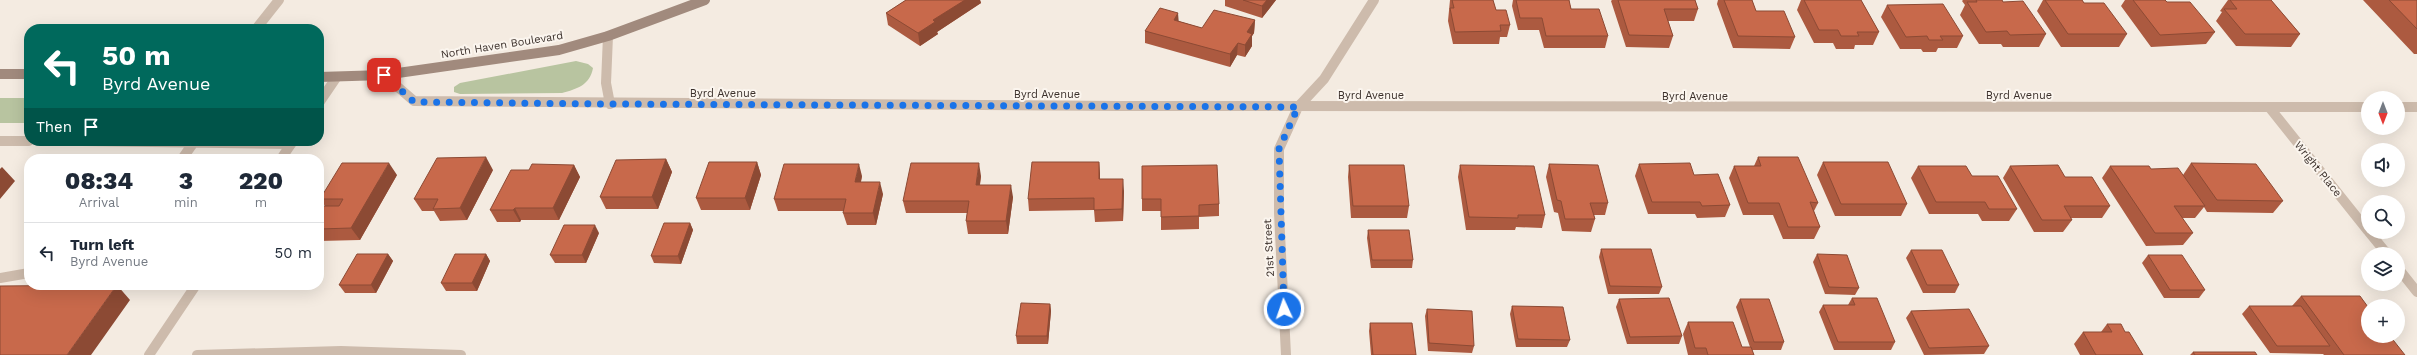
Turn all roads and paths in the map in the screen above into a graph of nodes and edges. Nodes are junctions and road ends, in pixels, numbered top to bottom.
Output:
1 (279, 0) edge
2 (705, 0) edge
3 (1374, 0) edge
4 (260, 24) edge
5 (608, 36) junction
6 (0, 74) edge
7 (24, 74) edge
8 (384, 75) junction
9 (324, 77) edge
10 (336, 78) junction
11 (324, 96) edge
12 (610, 104) junction
13 (1298, 107) junction
14 (2269, 107) junction
15 (2361, 107) edge
16 (2405, 107) edge
17 (2417, 108) edge
18 (0, 141) edge
19 (24, 141) edge
20 (2361, 221) edge
21 (2375, 239) edge
22 (2382, 247) edge
23 (24, 274) edge
24 (2405, 277) edge
25 (0, 278) edge
26 (193, 290) edge
27 (2417, 292) edge
28 (460, 354) edge
29 (149, 355) edge
30 (197, 355) edge
31 (1286, 355) edge

1 - 4 street
2 - 5 street, North Haven Boulevard
3 - 13 street, 21st Street
5 - 8 street, North Haven Boulevard
5 - 12 street
6 - 7 street
8 - 10 street, North Haven Boulevard
8 - 12 street, Byrd Avenue
9 - 10 street, North Haven Boulevard
10 - 11 street
12 - 13 street, Byrd Avenue
13 - 14 street, Byrd Avenue
13 - 31 street, 21st Street
14 - 15 street, Byrd Avenue
14 - 20 street, Wright Place
16 - 17 street
18 - 19 street
21 - 22 street, Wright Place
23 - 25 street
24 - 27 street
26 - 29 street
28 - 30 street

